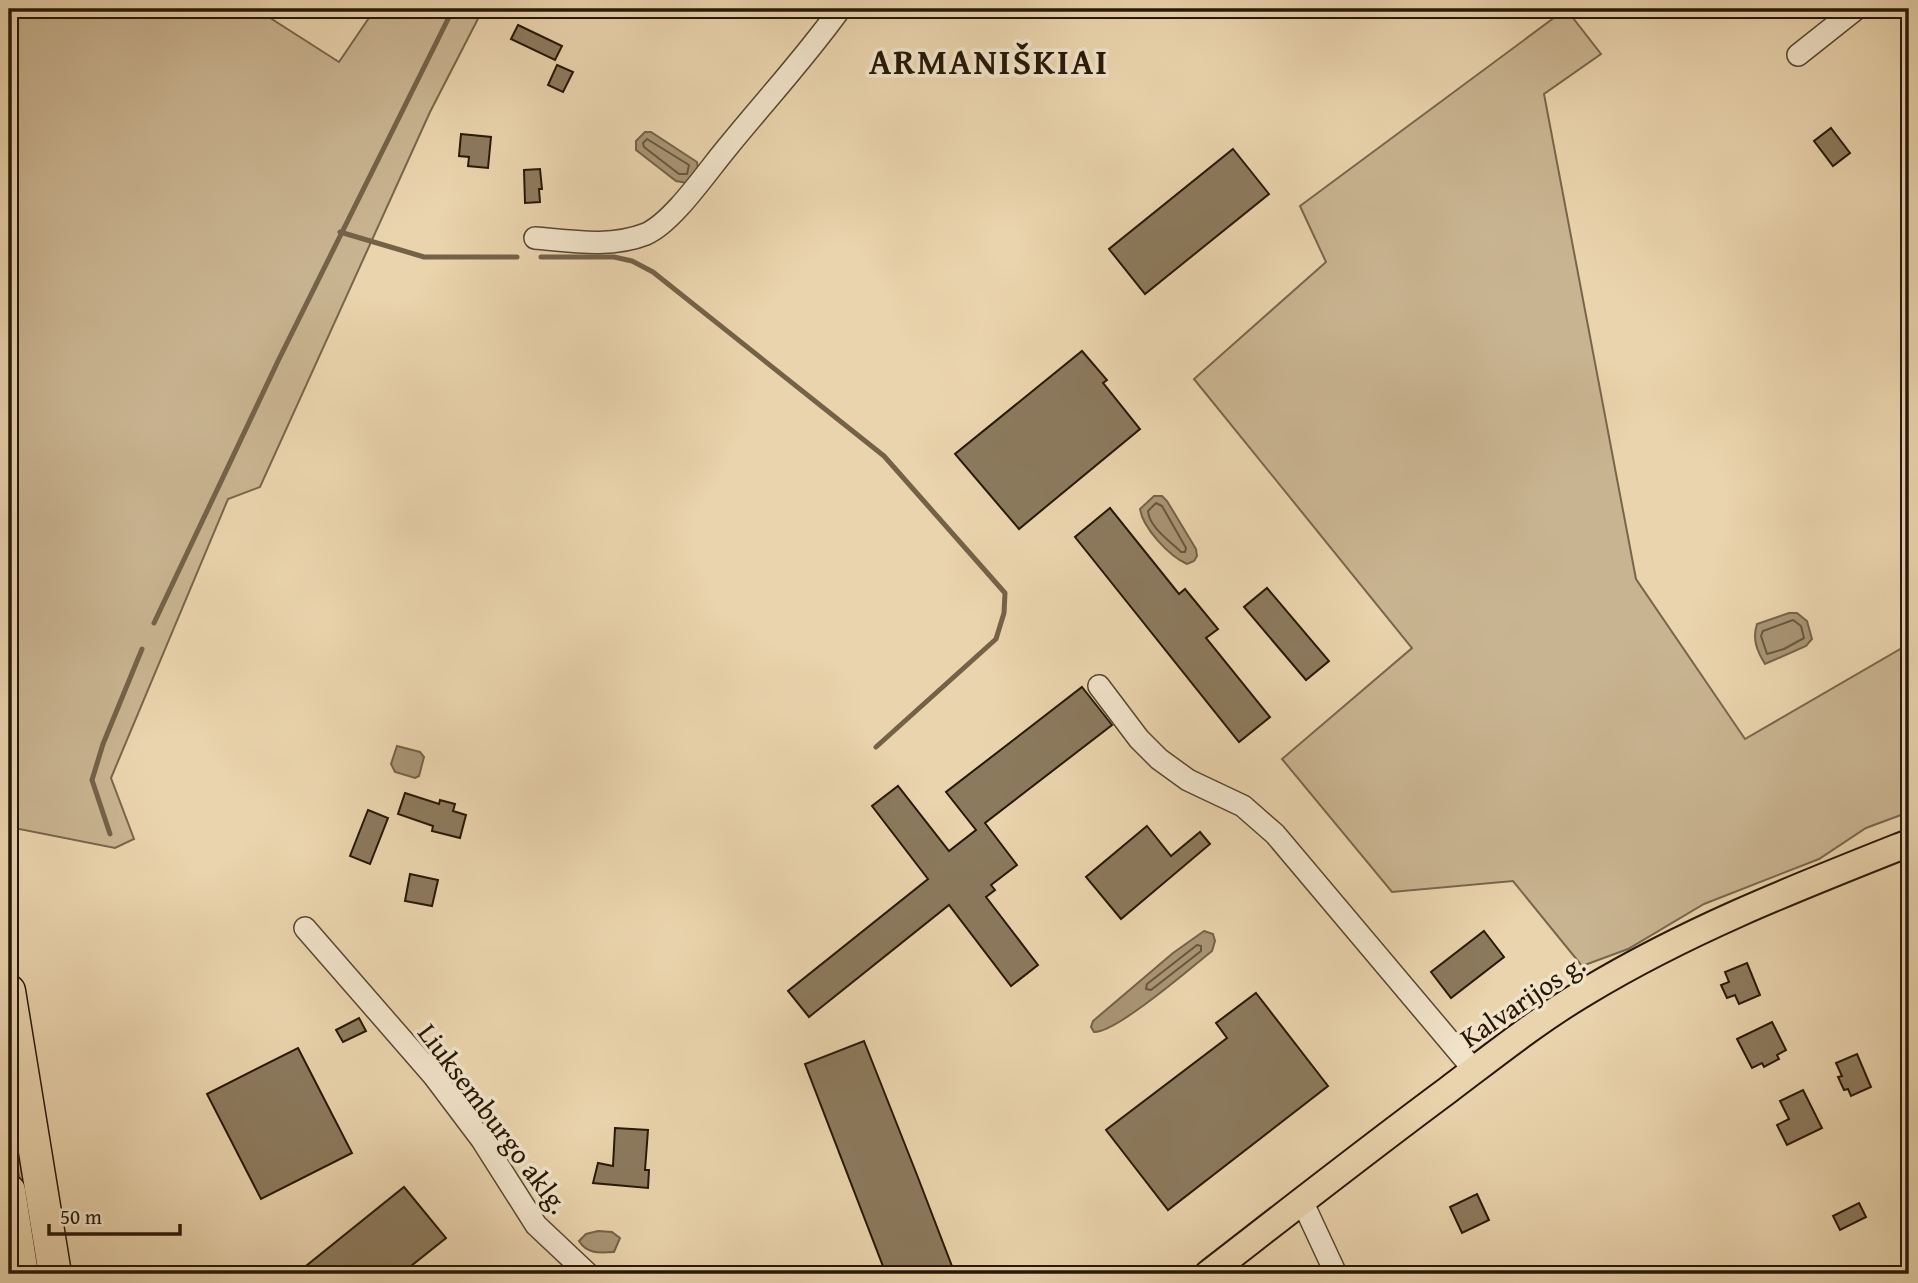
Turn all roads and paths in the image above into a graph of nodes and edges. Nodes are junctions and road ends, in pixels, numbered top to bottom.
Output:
1 (840, 9) edge
2 (1856, 9) edge
3 (1798, 55) dead end
4 (535, 238) dead end
5 (1099, 685) dead end
6 (1909, 843) edge
7 (304, 928) dead end
8 (9, 991) edge
9 (1474, 1070) junction
10 (9, 1191) edge
11 (1302, 1202) junction
12 (22, 1274) edge
13 (55, 1274) edge
14 (588, 1274) edge
15 (1208, 1274) edge
16 (1336, 1274) edge

1 - 4 street
2 - 3 street
5 - 9 street
6 - 9 main road, Kalvarijos g.
7 - 14 street, Liuksemburgo aklg.
8 - 13 highway
9 - 11 main road, Kalvarijos g.
10 - 12 highway
11 - 15 main road, Kalvarijos g.
11 - 16 street

